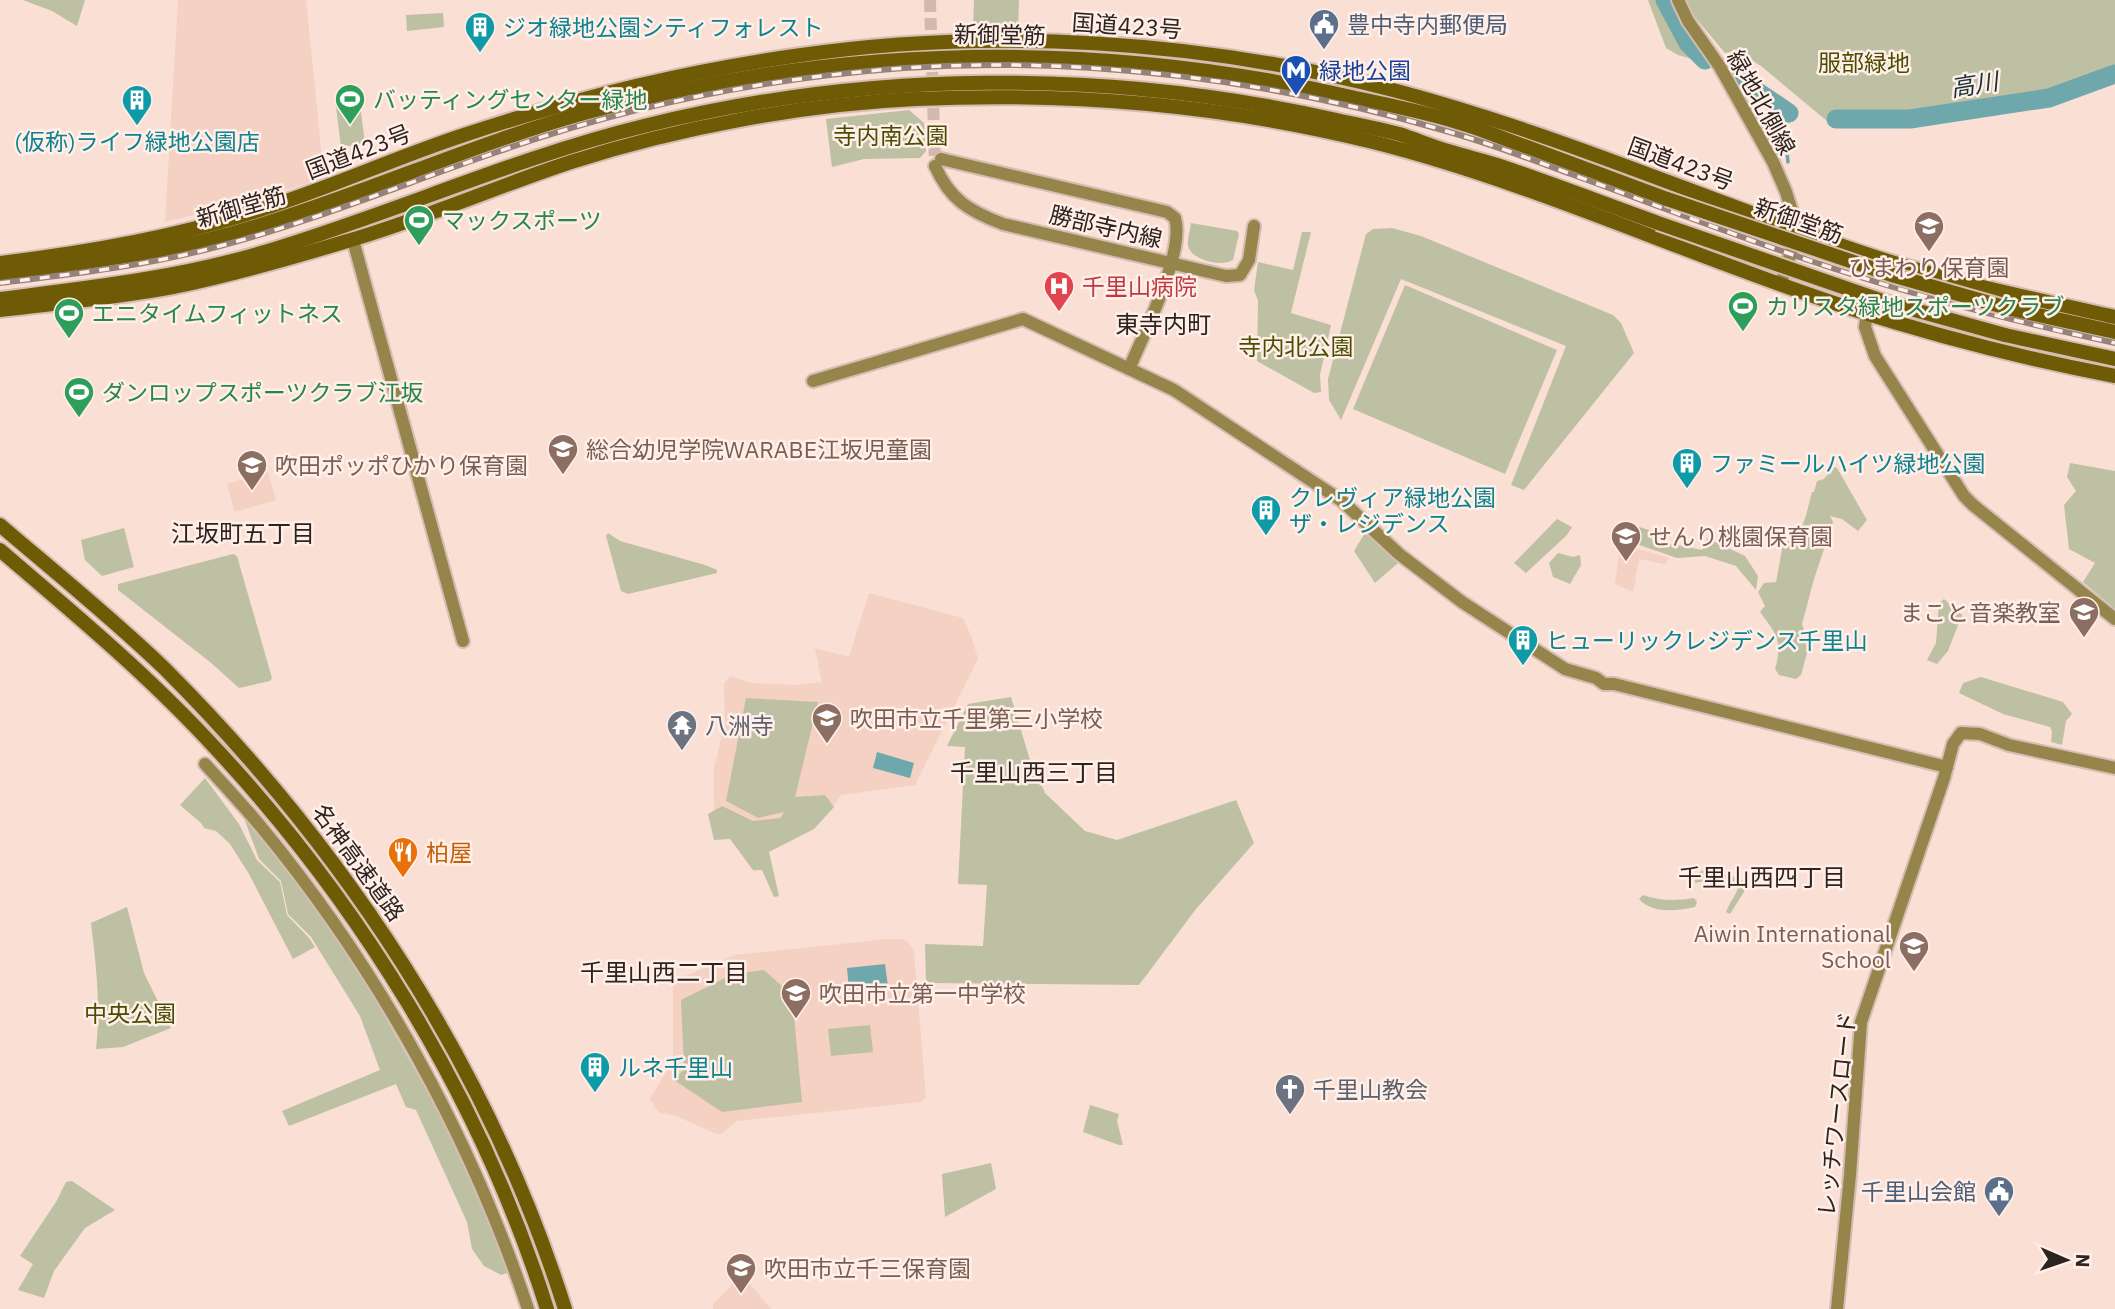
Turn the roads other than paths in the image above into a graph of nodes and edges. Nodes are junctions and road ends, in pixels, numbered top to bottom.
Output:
1 (1678, 0) edge
2 (1124, 46) junction
3 (1021, 55) junction
4 (1020, 84) junction
5 (1390, 89) junction
6 (1117, 101) junction
7 (1457, 122) junction
8 (1377, 144) junction
9 (1451, 152) junction
10 (1254, 226) dead end
11 (1798, 230) junction
12 (353, 240) junction
13 (0, 263) edge
14 (1172, 263) junction
15 (0, 274) edge
16 (1781, 283) junction
17 (0, 299) edge
18 (0, 310) edge
19 (1867, 313) junction
20 (2115, 317) edge
21 (2115, 332) edge
22 (2115, 359) edge
23 (1129, 369) junction
24 (2115, 376) edge
25 (813, 381) dead end
26 (0, 525) edge
27 (0, 550) edge
28 (2115, 619) edge
29 (463, 641) dead end
30 (205, 764) dead end
31 (1947, 767) junction
32 (2115, 768) edge
33 (528, 1309) edge
34 (547, 1309) edge
35 (565, 1309) edge
36 (1837, 1309) edge

1 - 11 street, 緑地北側線
2 - 3 highway
2 - 5 highway, 国道423号
2 - 13 highway, 国道423号
3 - 7 highway, 新御堂筋
3 - 15 highway, 新御堂筋
4 - 6 highway
4 - 9 highway
4 - 17 highway
5 - 7 highway
5 - 11 highway, 国道423号
6 - 8 highway
6 - 12 highway
7 - 21 highway, 新御堂筋, bridge
8 - 9 highway
8 - 16 highway
9 - 22 highway, bridge
10 - 14 street, 勝部寺内線
11 - 16 street
11 - 20 highway, 国道423号
12 - 18 highway
12 - 29 street
14 - 14 street, 勝部寺内線
14 - 23 street
16 - 19 highway
19 - 24 highway
19 - 28 street
23 - 25 street
23 - 31 street
26 - 35 highway, 名神高速道路
27 - 34 highway, 名神高速道路
30 - 33 street
31 - 32 street, レッチワースロード
31 - 36 street, レッチワースロード

